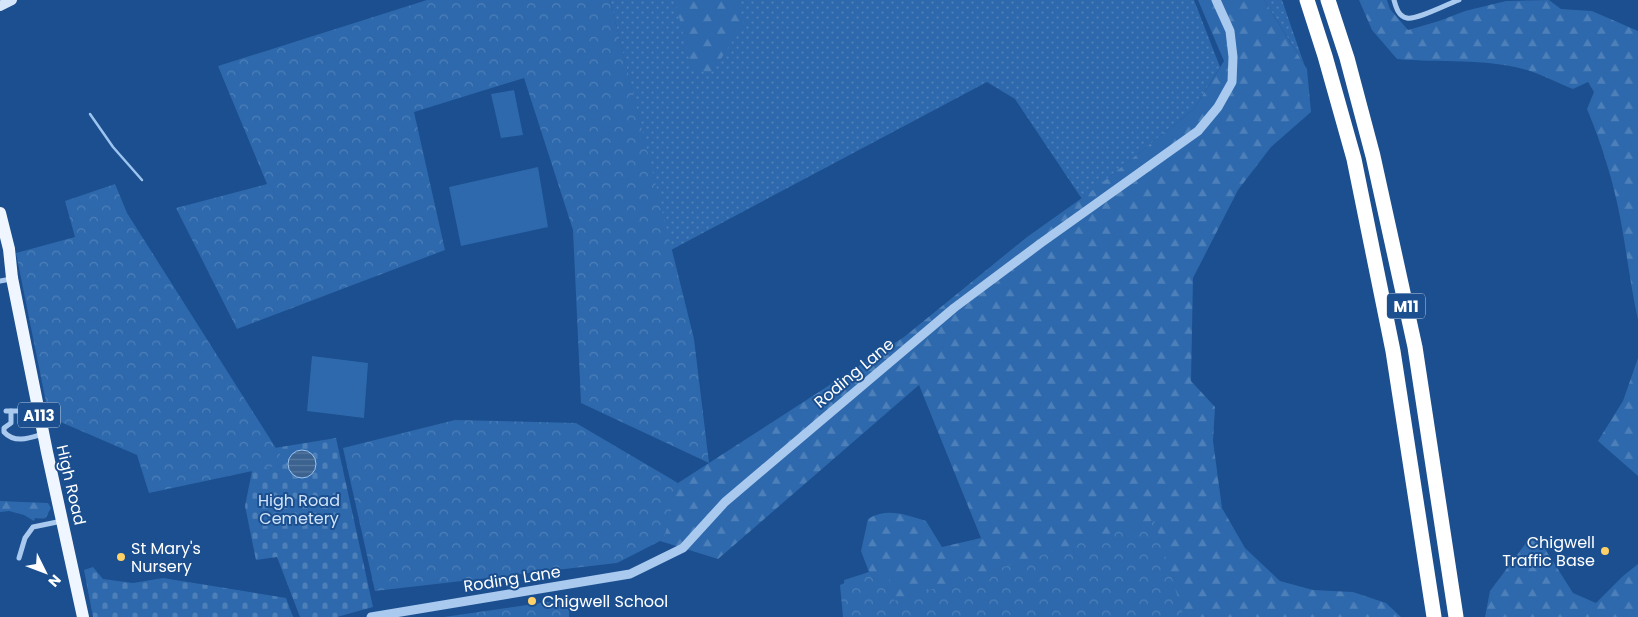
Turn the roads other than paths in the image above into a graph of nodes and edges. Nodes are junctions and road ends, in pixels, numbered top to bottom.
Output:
1 (12, 0) edge
2 (1216, 0) edge
3 (1307, 0) edge
4 (1328, 0) edge
5 (1394, 0) edge
6 (1459, 0) edge
7 (0, 6) edge
8 (0, 213) edge
9 (6, 280) edge
10 (12, 411) dead end
11 (43, 434) junction
12 (62, 521) junction
13 (19, 558) dead end
14 (83, 617) edge
15 (371, 617) edge
16 (1434, 617) edge
17 (1456, 617) edge

1 - 7 main road
2 - 15 street, Roding Lane
3 - 16 highway, M11
4 - 17 highway, M11
5 - 6 street
8 - 9 main road, High Road / A113
9 - 11 main road, High Road / A113
10 - 11 street
11 - 12 main road, High Road / A113
12 - 13 street
12 - 14 main road, High Road / A113

